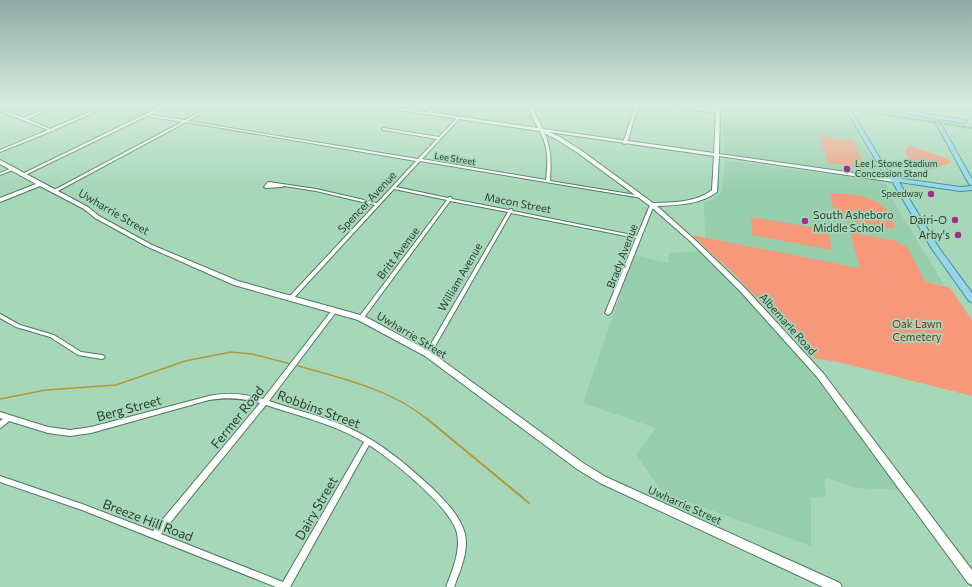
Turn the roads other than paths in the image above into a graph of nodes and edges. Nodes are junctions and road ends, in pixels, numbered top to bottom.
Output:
1 (43, 133) edge
2 (109, 133) edge
3 (164, 133) edge
4 (253, 133) edge
5 (411, 133) edge
6 (443, 133) edge
7 (544, 133) edge
8 (548, 133) edge
9 (565, 133) edge
10 (628, 133) edge
11 (718, 133) edge
12 (866, 133) edge
13 (944, 133) edge
14 (439, 138) junction
15 (625, 142) junction
16 (0, 151) edge
17 (717, 156) junction
18 (418, 161) junction
19 (0, 162) edge
20 (13, 169) junction
21 (0, 174) edge
22 (22, 175) junction
23 (894, 180) junction
24 (548, 182) junction
25 (40, 184) junction
26 (282, 186) dead end
27 (393, 188) junction
28 (972, 188) edge
29 (55, 191) junction
30 (450, 198) junction
31 (642, 198) junction
32 (0, 200) edge
33 (377, 204) junction
34 (652, 205) junction
35 (510, 210) junction
36 (638, 237) junction
37 (290, 299) junction
38 (972, 299) edge
39 (334, 311) junction
40 (608, 313) dead end
41 (0, 316) edge
42 (361, 318) junction
43 (428, 354) junction
44 (102, 356) dead end
45 (265, 402) junction
46 (0, 415) edge
47 (8, 418) junction
48 (0, 425) edge
49 (368, 441) junction
50 (0, 479) edge
51 (155, 536) junction
52 (972, 579) edge
53 (285, 587) edge
54 (450, 587) edge
55 (836, 587) edge

1 - 16 street
2 - 22 street
3 - 29 street
4 - 18 street, Lee Street
5 - 14 street
6 - 14 street, Spencer Avenue
7 - 24 street
8 - 31 street, Albemarle Road
9 - 15 street
10 - 15 street
11 - 17 street
12 - 23 main road
13 - 28 main road
14 - 18 street, Spencer Avenue
15 - 17 street
17 - 23 street
17 - 34 street
18 - 24 street, Lee Street
18 - 27 street, Spencer Avenue
19 - 20 street, Uwharrie Street
20 - 21 street
20 - 22 street, Uwharrie Street
22 - 25 street, Uwharrie Street
23 - 28 main road
23 - 38 main road
24 - 31 street, Lee Street
25 - 29 street, Uwharrie Street
25 - 32 street
26 - 33 street
27 - 30 street, Macon Street
27 - 33 street, Spencer Avenue
29 - 37 street, Uwharrie Street
30 - 35 street, Macon Street
30 - 42 street, Britt Avenue
31 - 34 street, Albemarle Road
33 - 37 street, Spencer Avenue
34 - 36 street, Brady Avenue
34 - 52 street, Albemarle Road
35 - 36 street, Macon Street
35 - 43 street, William Avenue
36 - 40 street, Brady Avenue
37 - 39 street, Uwharrie Street
39 - 42 street, Uwharrie Street
39 - 45 street, Fermer Road
41 - 44 street
42 - 43 street, Uwharrie Street
43 - 55 street, Uwharrie Street
45 - 47 street, Berg Street
45 - 49 street, Robbins Street
45 - 51 street, Fermer Road
46 - 47 street, Berg Street
47 - 48 street
49 - 53 street, Dairy Street
49 - 54 street, Robbins Street
50 - 51 street, Breeze Hill Road
51 - 53 street, Breeze Hill Road

